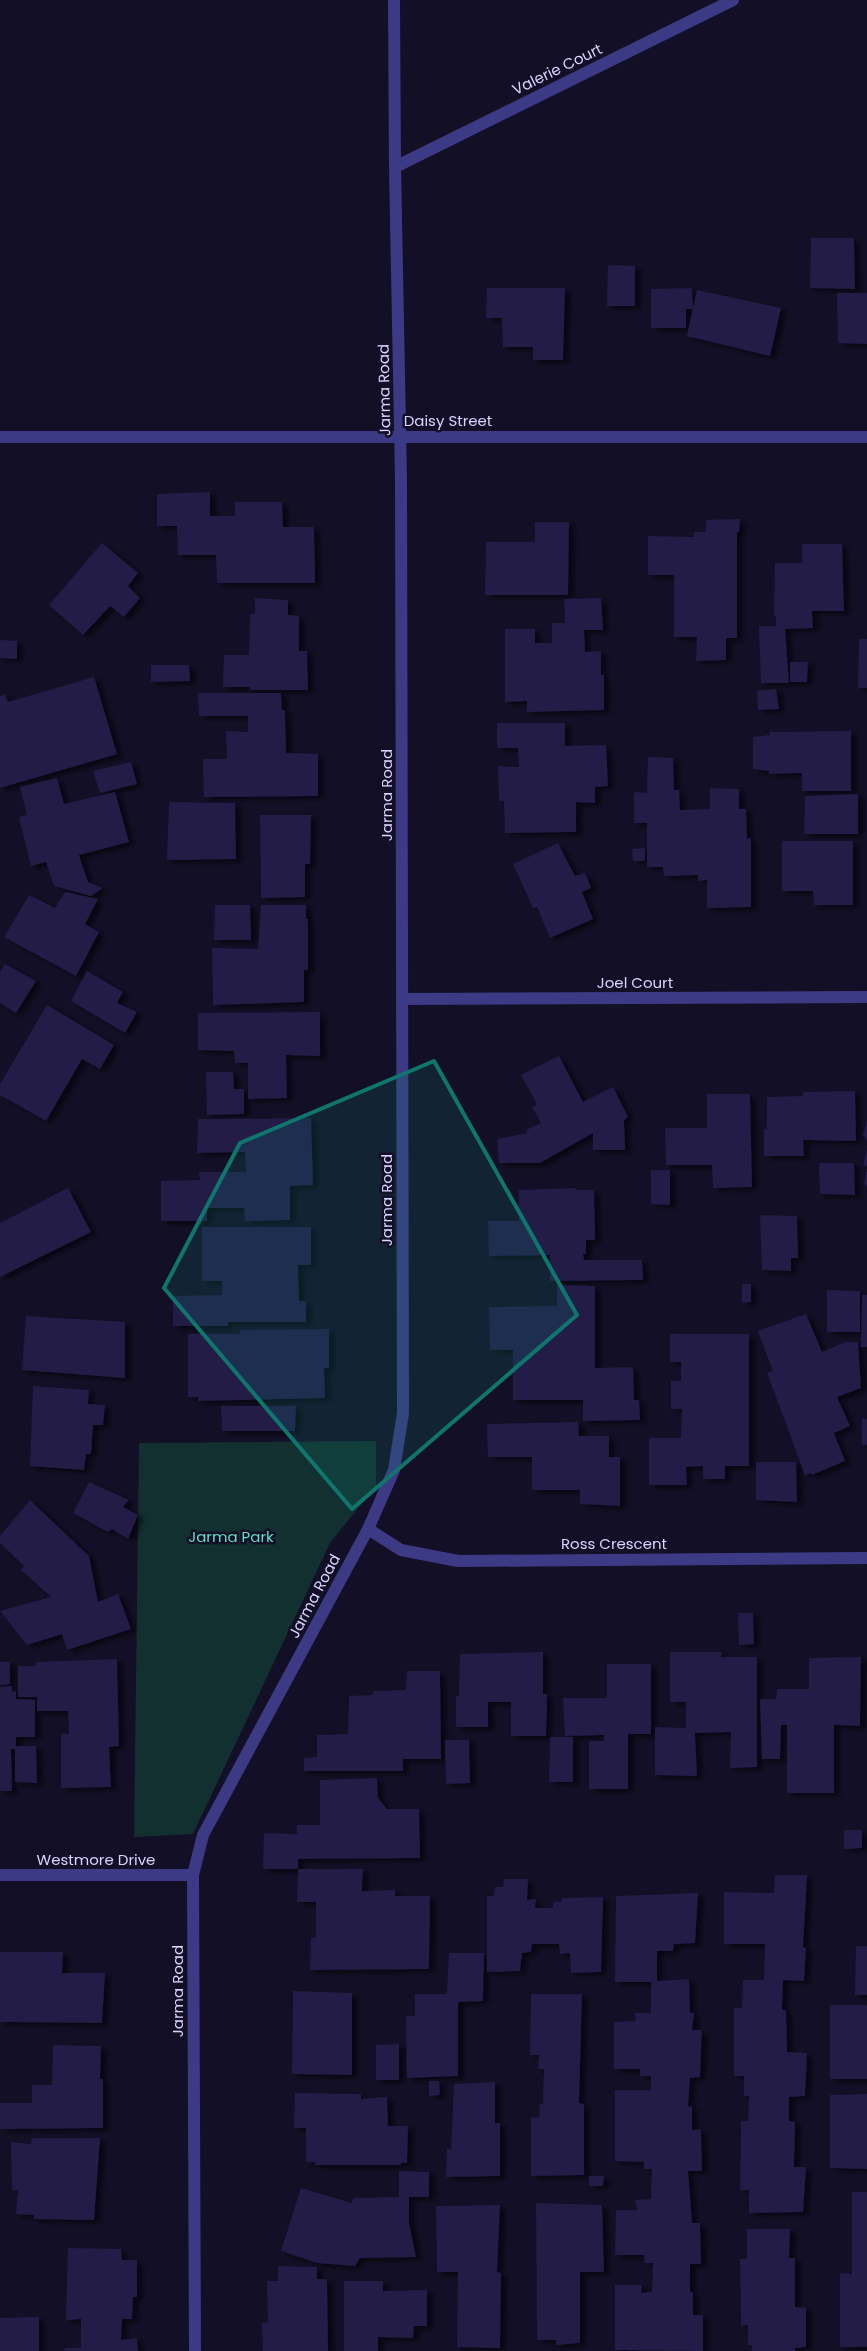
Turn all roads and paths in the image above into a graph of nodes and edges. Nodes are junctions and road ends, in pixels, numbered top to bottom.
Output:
1 (394, 0) edge
2 (733, 0) edge
3 (395, 167) junction
4 (401, 436) junction
5 (0, 437) edge
6 (867, 437) edge
7 (867, 996) edge
8 (402, 999) junction
9 (368, 1529) junction
10 (867, 1558) edge
11 (193, 1874) junction
12 (0, 1875) edge
13 (194, 2351) edge

1 - 3 street, Jarma Road
2 - 3 street, Valerie Court
3 - 4 street, Jarma Road
4 - 5 street, Daisy Street
4 - 6 street, Daisy Street
4 - 8 street, Jarma Road
7 - 8 street, Joel Court
8 - 9 street, Jarma Road
9 - 10 street, Ross Crescent
9 - 11 street, Jarma Road
11 - 12 street, Westmore Drive
11 - 13 street, Jarma Road

